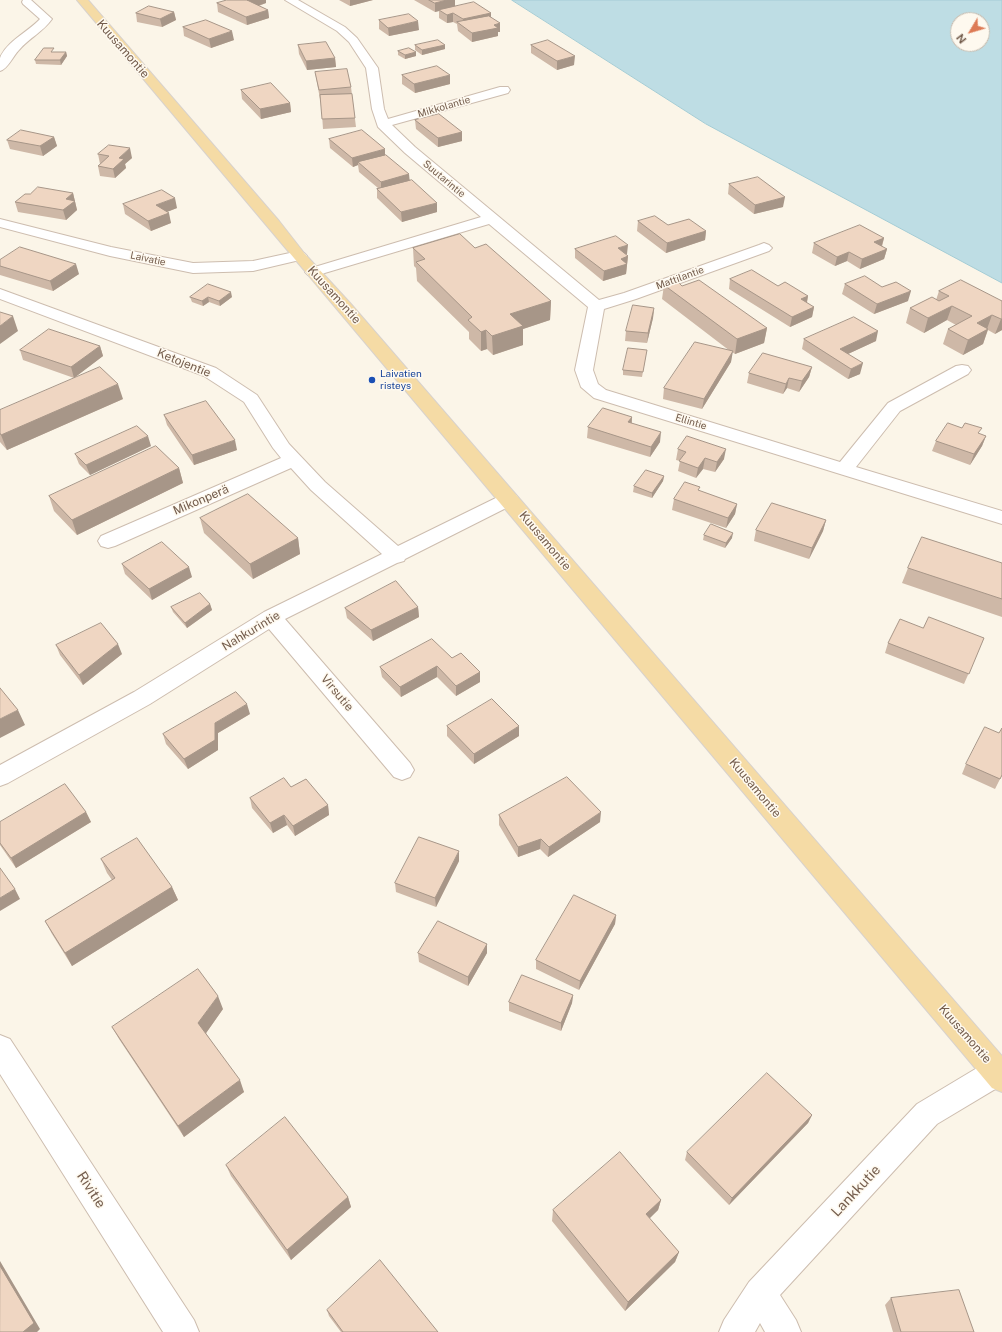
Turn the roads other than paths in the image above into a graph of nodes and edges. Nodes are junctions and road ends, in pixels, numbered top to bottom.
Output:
1 (290, 0) edge
2 (27, 2) dead end
3 (83, 2) edge
4 (0, 68) edge
5 (504, 90) dead end
6 (384, 124) junction
7 (491, 219) junction
8 (0, 223) edge
9 (764, 248) dead end
10 (299, 256) junction
11 (313, 272) junction
12 (0, 294) edge
13 (596, 306) junction
14 (962, 370) dead end
15 (294, 460) junction
16 (844, 469) junction
17 (509, 499) junction
18 (1002, 518) edge
19 (108, 541) dead end
20 (397, 556) junction
21 (271, 617) junction
22 (402, 770) dead end
23 (0, 776) edge
24 (0, 1048) edge
25 (1000, 1075) edge
26 (760, 1293) junction
27 (182, 1332) edge
28 (736, 1332) edge
29 (784, 1332) edge

1 - 6 street, Suutarintie
2 - 4 street
3 - 10 main road, Kuusamontie
5 - 6 street, Mikkolantie
6 - 7 street, Suutarintie
7 - 11 street
7 - 13 street
8 - 10 street, Laivatie
9 - 13 street, Mattilantie
10 - 11 main road, Kuusamontie
11 - 17 main road, Kuusamontie
12 - 15 street, Ketojentie
13 - 16 street, Ellintie
14 - 16 street
15 - 19 street, Mikonperä
15 - 20 street, Ketojentie
16 - 18 street, Ellintie
17 - 20 street, Nahkurintie
17 - 25 main road, Kuusamontie
20 - 21 street, Nahkurintie
21 - 22 street, Virsutie
21 - 23 street, Nahkurintie
24 - 27 street, Rivitie
25 - 26 street, Lankkutie
26 - 28 street, Lankkutie
26 - 29 street

